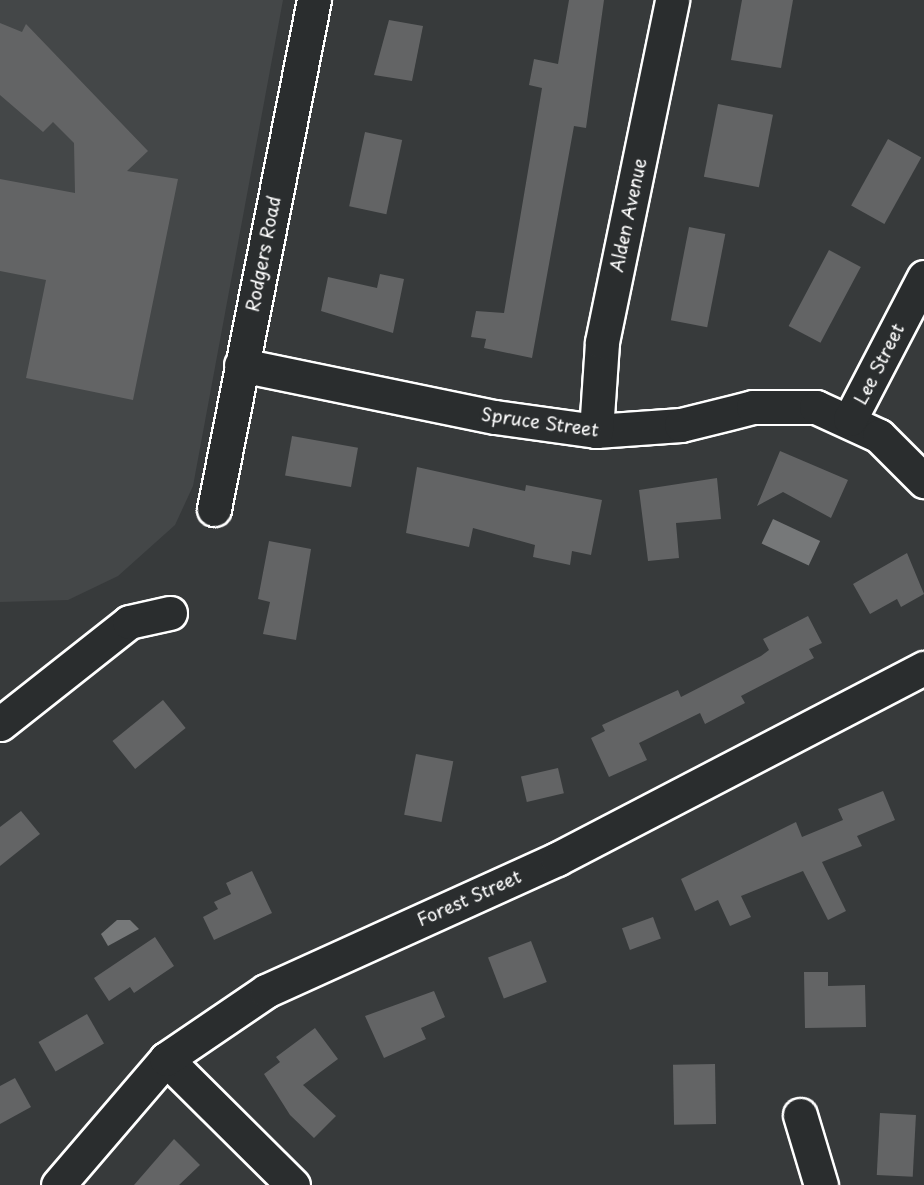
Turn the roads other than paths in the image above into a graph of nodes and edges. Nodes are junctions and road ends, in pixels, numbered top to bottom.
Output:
1 (314, 0) edge
2 (672, 0) edge
3 (924, 277) edge
4 (241, 365) junction
5 (850, 419) junction
6 (596, 431) junction
7 (924, 481) edge
8 (214, 509) dead end
9 (170, 614) dead end
10 (924, 668) edge
11 (0, 724) edge
12 (166, 1059) junction
13 (800, 1114) dead end
14 (58, 1185) edge
15 (293, 1185) edge
16 (821, 1185) edge

1 - 4 street, Rodgers Road
2 - 6 street, Alden Avenue
3 - 5 street, Lee Street
4 - 6 street, Spruce Street
4 - 8 street, Rodgers Road
5 - 6 street, Spruce Street
5 - 7 street, Spruce Street
9 - 11 street
10 - 12 street, Forest Street
12 - 14 street, Forest Street
12 - 15 street
13 - 16 street

